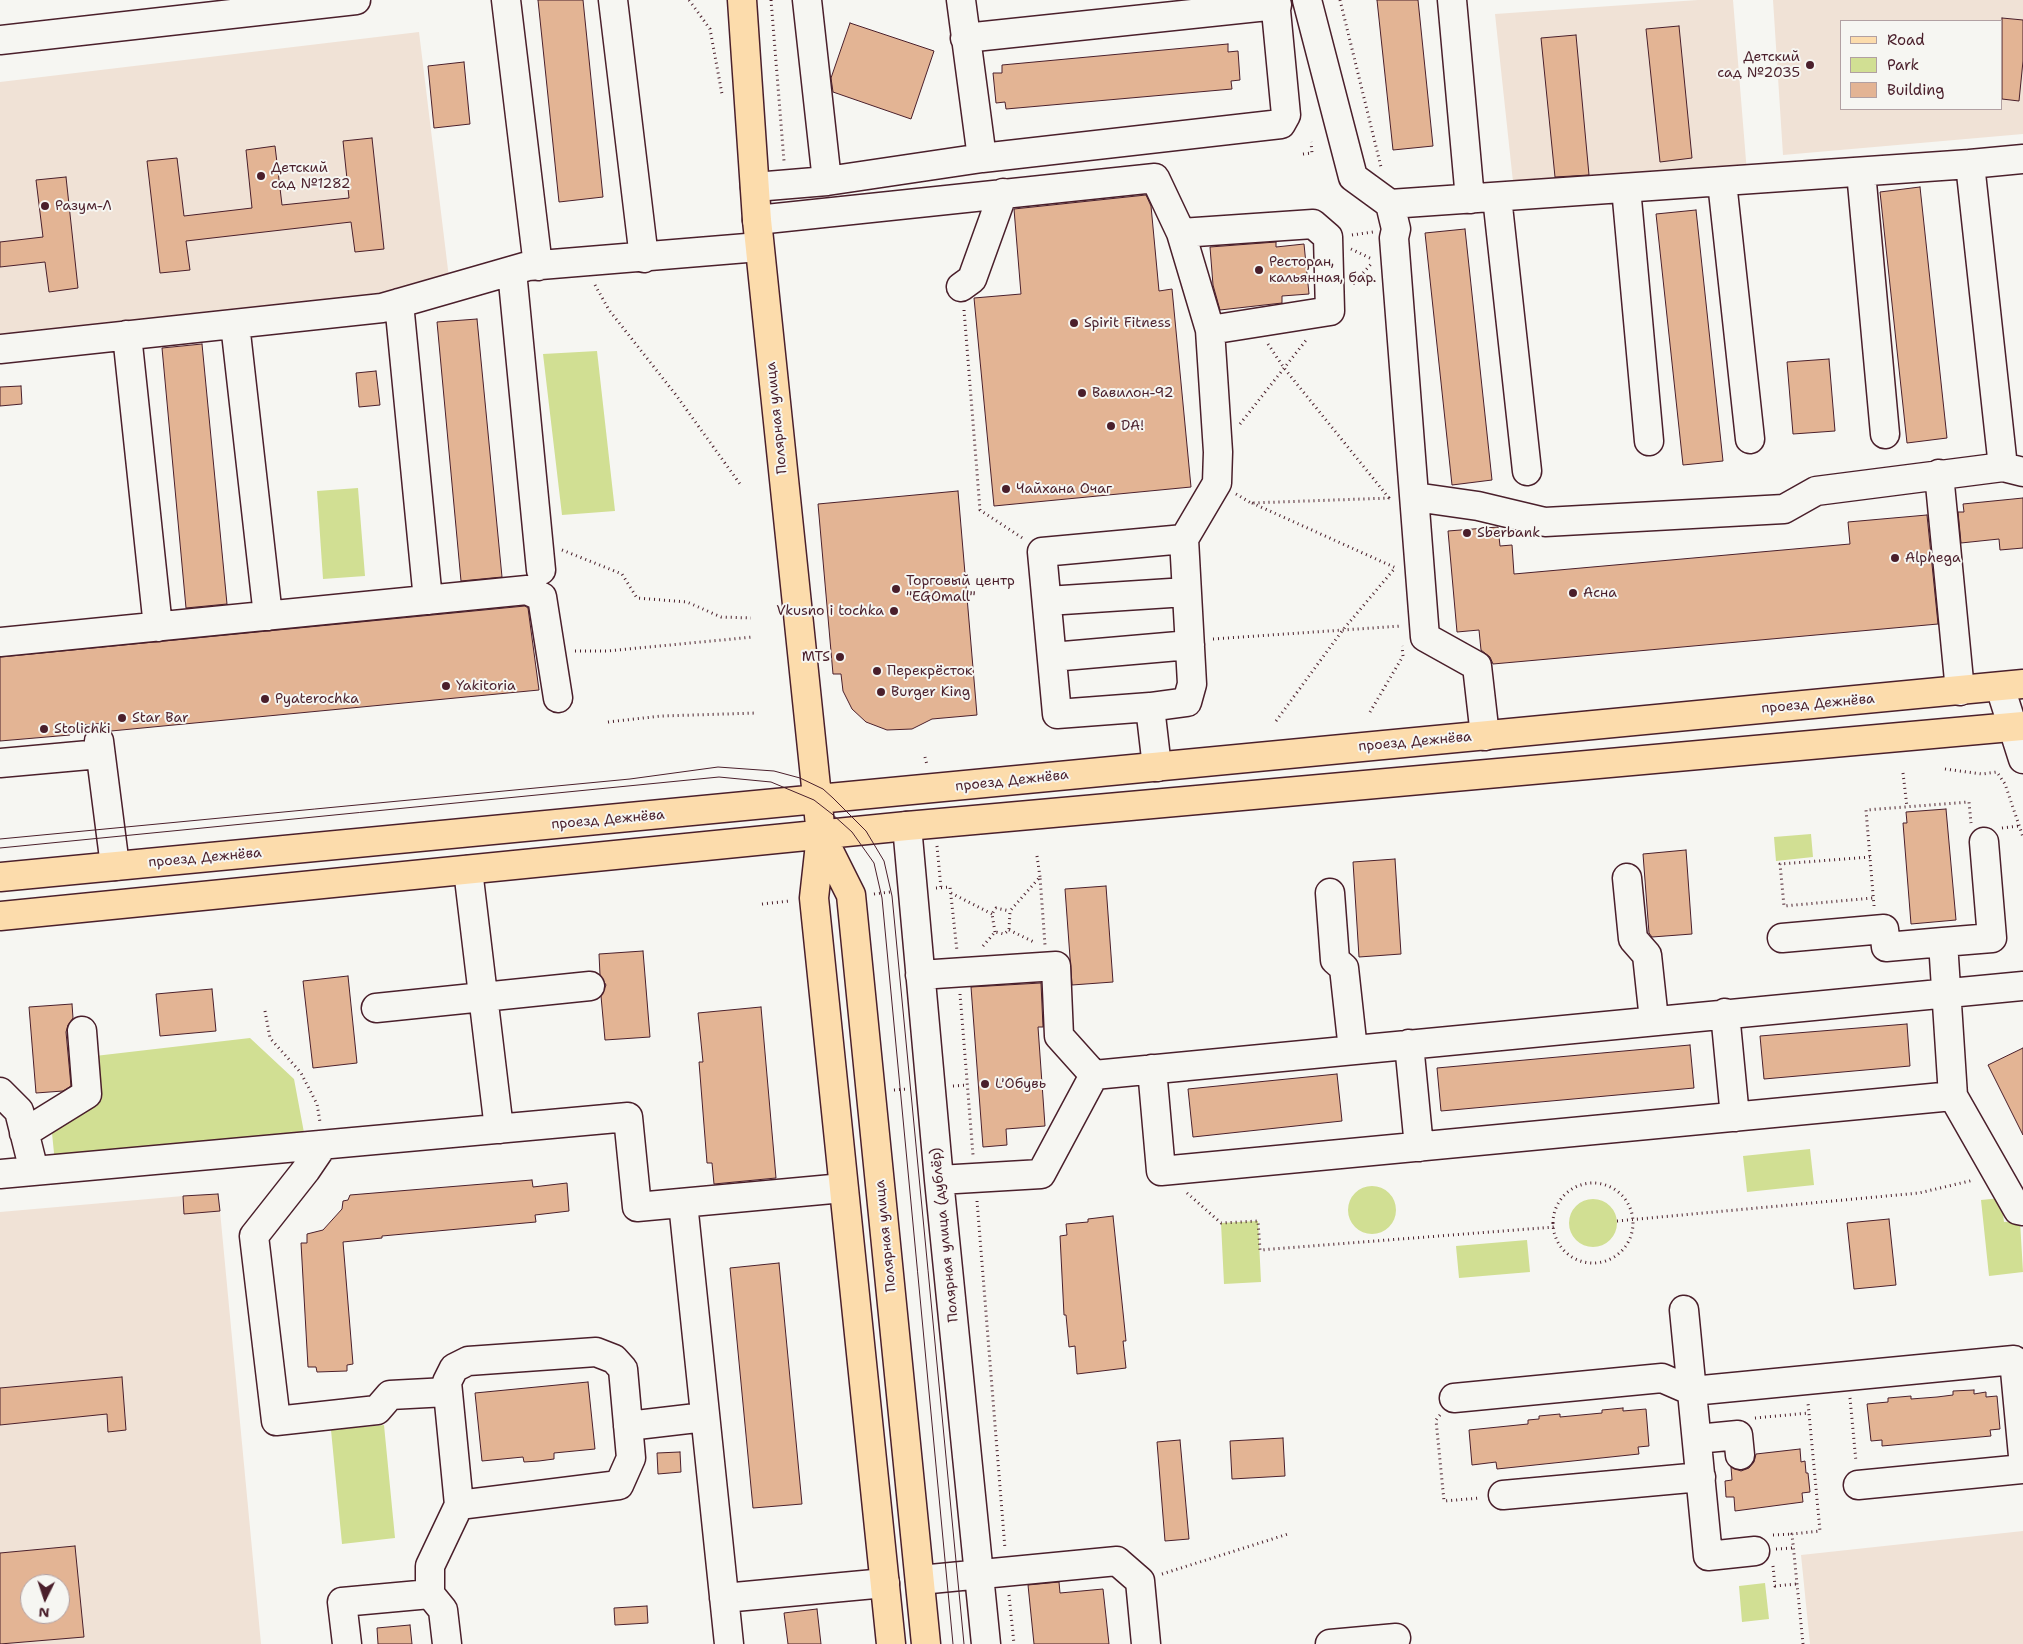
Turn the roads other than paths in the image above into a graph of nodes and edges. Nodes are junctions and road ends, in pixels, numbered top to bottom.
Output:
1 (356, 0) edge
2 (506, 0) edge
3 (614, 0) edge
4 (742, 0) edge
5 (807, 0) edge
6 (961, 0) edge
7 (1307, 0) edge
8 (1452, 0) edge
9 (1276, 3) edge
10 (1229, 4) edge
11 (965, 38) junction
12 (0, 40) edge
13 (982, 158) junction
14 (2023, 159) edge
15 (1970, 164) junction
16 (1861, 172) junction
17 (828, 181) junction
18 (1722, 182) junction
19 (755, 187) junction
20 (1626, 188) junction
21 (1003, 192) junction
22 (1497, 197) junction
23 (1470, 199) junction
24 (1393, 217) junction
25 (757, 220) junction
26 (1181, 233) junction
27 (760, 247) junction
28 (644, 258) junction
29 (538, 266) junction
30 (512, 271) junction
31 (962, 295) road end
32 (399, 303) junction
33 (235, 324) junction
34 (1210, 330) junction
35 (127, 335) junction
36 (0, 349) edge
37 (1885, 434) dead end
38 (1750, 439) dead end
39 (1649, 441) dead end
40 (2013, 469) edge
41 (1527, 471) dead end
42 (1939, 474) junction
43 (1402, 497) junction
44 (1184, 540) junction
45 (541, 570) dead end
46 (1186, 592) junction
47 (428, 600) junction
48 (1047, 601) junction
49 (268, 616) junction
50 (158, 627) junction
51 (0, 642) edge
52 (1190, 643) junction
53 (1052, 657) junction
54 (2011, 685) edge
55 (1960, 691) junction
56 (558, 698) dead end
57 (1150, 707) junction
58 (2018, 726) edge
59 (1485, 736) junction
60 (2023, 759) edge
61 (0, 763) edge
62 (1157, 767) junction
63 (818, 800) junction
64 (907, 826) junction
65 (821, 835) junction
66 (1984, 842) dead end
67 (115, 866) junction
68 (468, 870) junction
69 (0, 877) edge
70 (1627, 878) dead end
71 (1330, 892) dead end
72 (0, 916) edge
73 (1937, 936) junction
74 (1782, 938) dead end
75 (920, 975) junction
76 (590, 986) dead end
77 (2023, 986) edge
78 (1947, 992) junction
79 (484, 997) junction
80 (376, 1008) dead end
81 (1725, 1013) junction
82 (1654, 1020) junction
83 (82, 1031) dead end
84 (1409, 1044) junction
85 (1353, 1050) junction
86 (1152, 1069) junction
87 (1094, 1075) junction
88 (0, 1092) edge
89 (1953, 1096) junction
90 (1735, 1117) junction
91 (499, 1129) junction
92 (24, 1133) junction
93 (323, 1145) junction
94 (1418, 1147) junction
95 (34, 1171) junction
96 (0, 1174) edge
97 (938, 1180) junction
98 (843, 1188) junction
99 (683, 1203) junction
100 (2023, 1212) edge
101 (1684, 1310) dead end
102 (1692, 1391) junction
103 (448, 1392) junction
104 (1454, 1398) dead end
105 (705, 1417) junction
106 (628, 1426) junction
107 (1696, 1431) junction
108 (1738, 1436) road end
109 (2023, 1456) edge
110 (2023, 1469) edge
111 (1700, 1477) junction
112 (1858, 1484) road end
113 (1503, 1495) road end
114 (459, 1505) junction
115 (1767, 1547) road end
116 (979, 1573) junction
117 (920, 1580) junction
118 (885, 1583) junction
119 (430, 1594) junction
120 (724, 1598) junction
121 (1396, 1638) dead end
122 (347, 1644) edge
123 (447, 1644) edge
124 (729, 1644) edge
125 (891, 1644) edge
126 (926, 1644) edge
127 (986, 1644) edge
128 (1146, 1644) edge
129 (1330, 1644) edge

1 - 12 street
2 - 29 street
3 - 28 street
4 - 19 main road, Полярная улица
5 - 17 street
6 - 11 street
7 - 24 street
8 - 23 street
9 - 10 street
9 - 13 street
10 - 11 street
11 - 13 street
13 - 17 street
14 - 15 street
15 - 16 street
15 - 40 street
16 - 18 street
16 - 37 street
17 - 19 street
18 - 20 street
18 - 38 street
19 - 25 main road, Полярная улица
20 - 22 street
20 - 39 street
21 - 25 street
21 - 26 street
21 - 31 street
22 - 23 street
22 - 41 street
23 - 24 street
24 - 43 street
25 - 27 main road, Полярная улица
26 - 34 street
26 - 34 street
27 - 28 street
27 - 63 main road, Полярная улица
28 - 29 street
29 - 30 street
30 - 32 street
30 - 45 street
32 - 33 street
32 - 47 street
33 - 35 street
33 - 49 street
34 - 44 street
35 - 36 street
35 - 50 street
40 - 42 street
42 - 43 street
42 - 55 street
43 - 59 street
44 - 46 street
44 - 48 street
46 - 48 street
46 - 52 street
47 - 49 street
47 - 56 street
48 - 53 street
49 - 50 street
50 - 51 street
52 - 53 street
52 - 57 street
53 - 57 street
54 - 55 main road, проезд Дежнёва
54 - 58 street
55 - 59 main road, проезд Дежнёва
57 - 62 street
58 - 60 street
58 - 64 main road
59 - 62 main road, проезд Дежнёва
61 - 67 street
62 - 63 main road, проезд Дежнёва
63 - 65 main road, Полярная улица
63 - 67 main road, проезд Дежнёва
64 - 65 main road
64 - 75 street, Полярная улица (дублёр)
65 - 68 main road
65 - 98 main road, Полярная улица
65 - 117 main road, Полярная улица
66 - 73 street
67 - 69 main road, проезд Дежнёва
68 - 72 main road
68 - 79 street
70 - 82 street
71 - 85 street
73 - 74 street
73 - 78 street
75 - 87 street
75 - 97 street, Полярная улица (дублёр)
76 - 79 street
77 - 78 street
78 - 81 street
78 - 89 street
79 - 80 street
79 - 91 street
81 - 82 street
81 - 90 street
82 - 84 street
83 - 92 street
84 - 85 street
84 - 94 street
85 - 86 street
86 - 87 street
86 - 94 street
87 - 97 street
88 - 92 street
89 - 90 street
89 - 100 street
90 - 94 street
91 - 93 street
91 - 99 street
92 - 95 street
93 - 95 street
93 - 103 street
95 - 96 street
97 - 116 street, Полярная улица (дублёр)
98 - 99 street
98 - 118 main road, Полярная улица
99 - 105 street
101 - 102 street
102 - 104 street
102 - 107 street
102 - 109 street
103 - 106 street
103 - 114 street
105 - 106 street
105 - 120 street
106 - 114 street
107 - 108 street
107 - 111 street
110 - 112 street
111 - 113 street
111 - 115 street
114 - 119 street
116 - 117 street
116 - 127 street, Полярная улица (дублёр)
116 - 128 street
117 - 126 main road, Полярная улица
118 - 120 street
118 - 125 main road, Полярная улица
119 - 122 street
119 - 123 street
120 - 124 street
121 - 129 street

